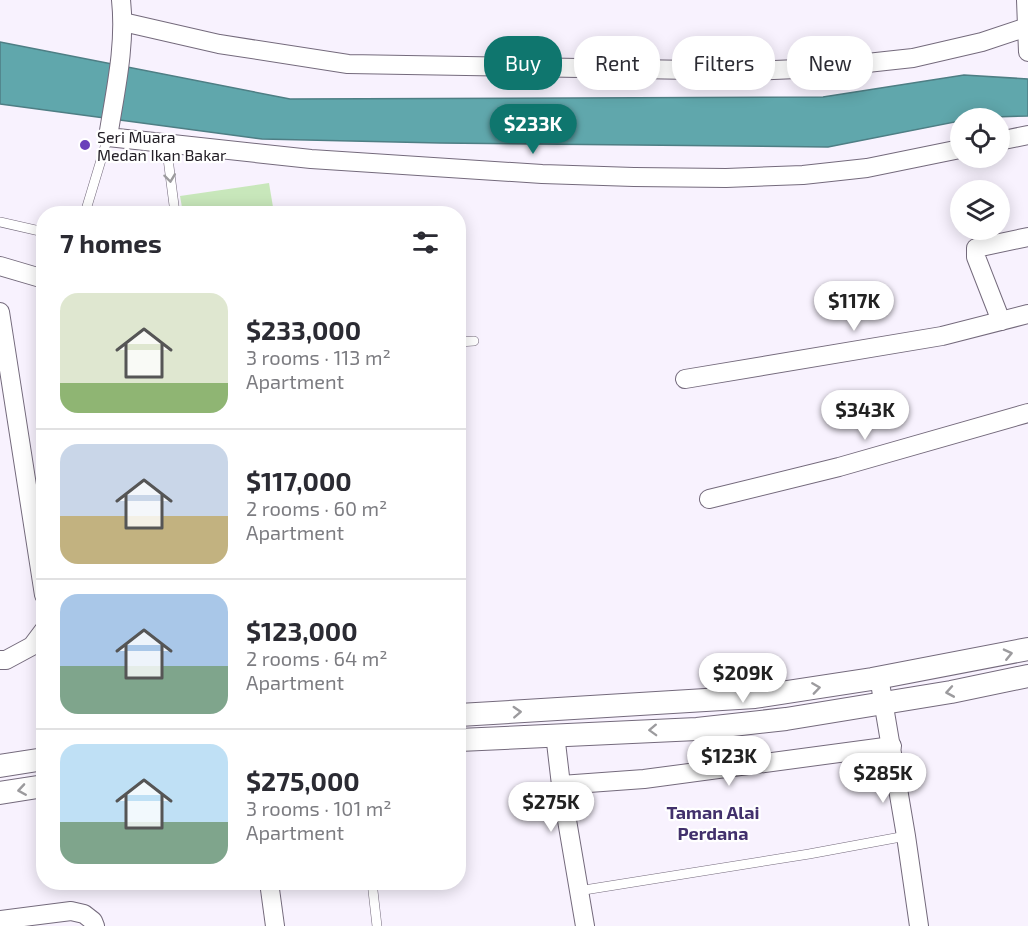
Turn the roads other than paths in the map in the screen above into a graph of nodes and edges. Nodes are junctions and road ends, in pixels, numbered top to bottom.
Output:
1 (121, 0) edge
2 (1026, 0) edge
3 (123, 22) junction
4 (1027, 27) edge
5 (1028, 52) edge
6 (109, 130) junction
7 (1028, 135) edge
8 (1010, 139) edge
9 (166, 143) junction
10 (950, 151) edge
11 (87, 206) edge
12 (174, 206) edge
13 (0, 222) edge
14 (36, 230) edge
15 (1028, 237) edge
16 (0, 266) edge
17 (36, 277) edge
18 (0, 312) edge
19 (1028, 314) edge
20 (1001, 321) junction
21 (474, 341) dead end
22 (466, 342) edge
23 (685, 379) dead end
24 (1028, 413) edge
25 (710, 499) dead end
26 (36, 544) edge
27 (36, 641) edge
28 (1028, 649) edge
29 (0, 660) edge
30 (1028, 676) edge
31 (879, 678) junction
32 (884, 703) junction
33 (466, 715) edge
34 (555, 734) junction
35 (466, 740) edge
36 (892, 746) junction
37 (36, 760) edge
38 (0, 766) edge
39 (561, 785) junction
40 (36, 787) edge
41 (0, 793) edge
42 (906, 836) junction
43 (270, 890) edge
44 (373, 890) edge
45 (578, 891) junction
46 (0, 920) edge
47 (95, 926) edge
48 (275, 926) edge
49 (377, 926) edge
50 (585, 926) edge
51 (919, 926) edge

1 - 3 street
2 - 4 street
3 - 4 street
3 - 6 street
4 - 5 street
6 - 9 street
6 - 11 lane
7 - 8 street
9 - 10 street
9 -> 12 lane
13 - 14 lane
15 - 20 street
16 - 17 street
18 - 26 street
19 - 20 street
20 - 23 street
21 - 22 lane
24 - 25 street
27 - 29 street
31 -> 28 street
30 -> 32 street
31 - 32 street
33 -> 31 street
32 -> 34 street
32 - 36 street
34 - 35 street
34 - 39 street
36 - 39 street
36 - 42 street
37 - 38 street
39 - 45 street
40 -> 41 street
42 - 45 lane
42 - 51 street
43 - 48 street
44 - 49 lane
45 - 50 street
46 - 47 street

